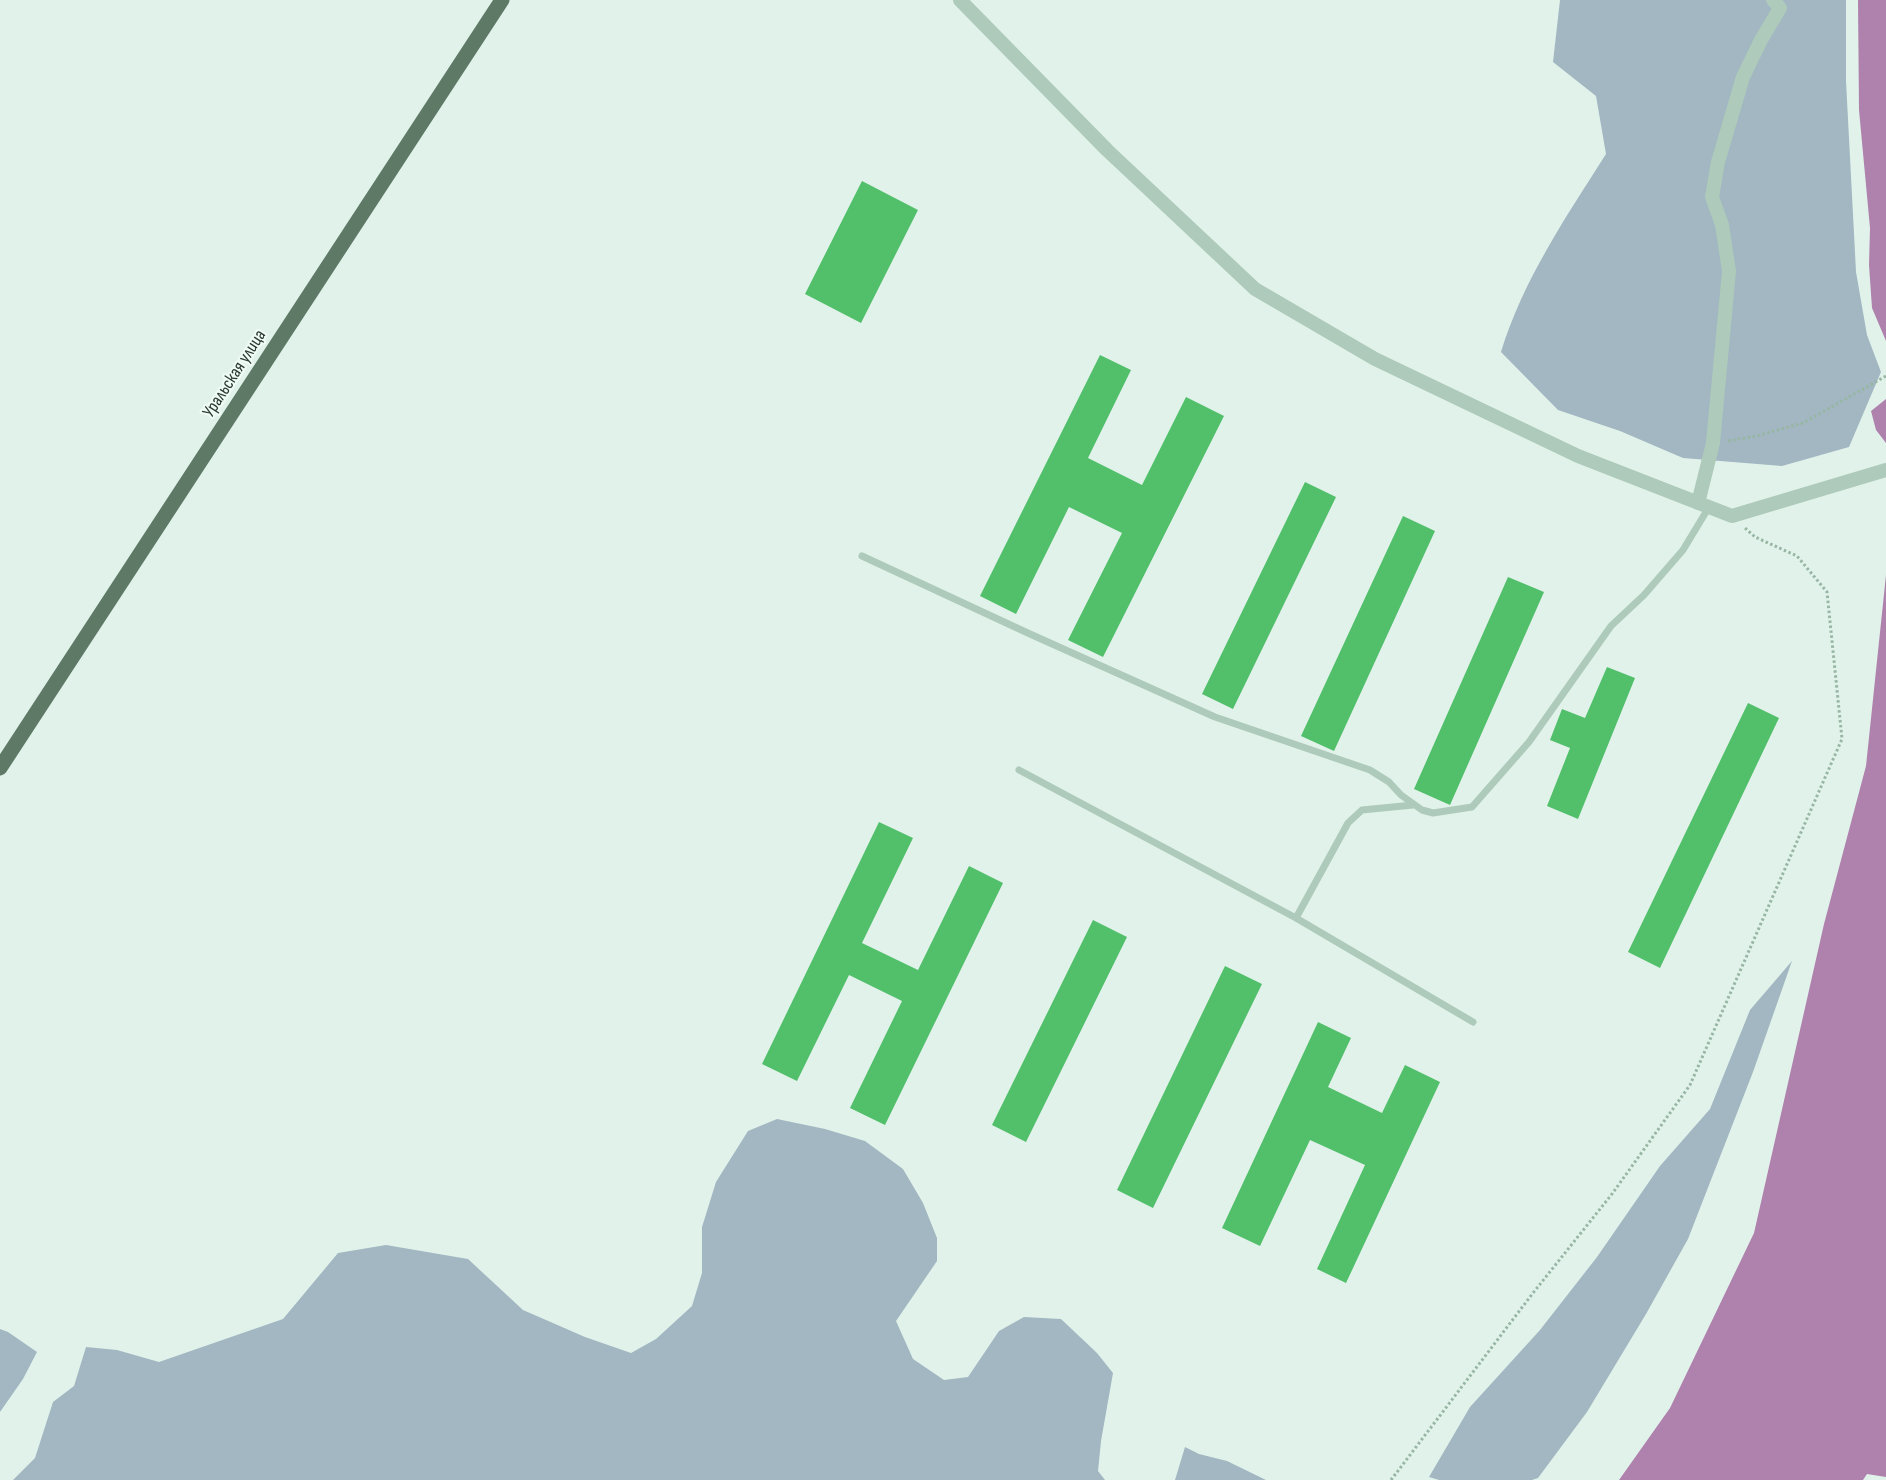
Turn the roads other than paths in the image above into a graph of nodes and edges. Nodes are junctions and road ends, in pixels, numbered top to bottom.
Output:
1 (502, 0) edge
2 (960, 0) edge
3 (1773, 0) edge
4 (1886, 470) edge
5 (1703, 505) junction
6 (862, 556) dead end
7 (0, 768) edge
8 (1019, 770) dead end
9 (1413, 805) junction
10 (1296, 918) junction
11 (1472, 1022) dead end

1 - 7 main road, Уральская улица
2 - 5 street
3 - 5 street
4 - 5 street
5 - 9 lane
6 - 9 lane
8 - 10 lane
9 - 10 lane
10 - 11 lane

